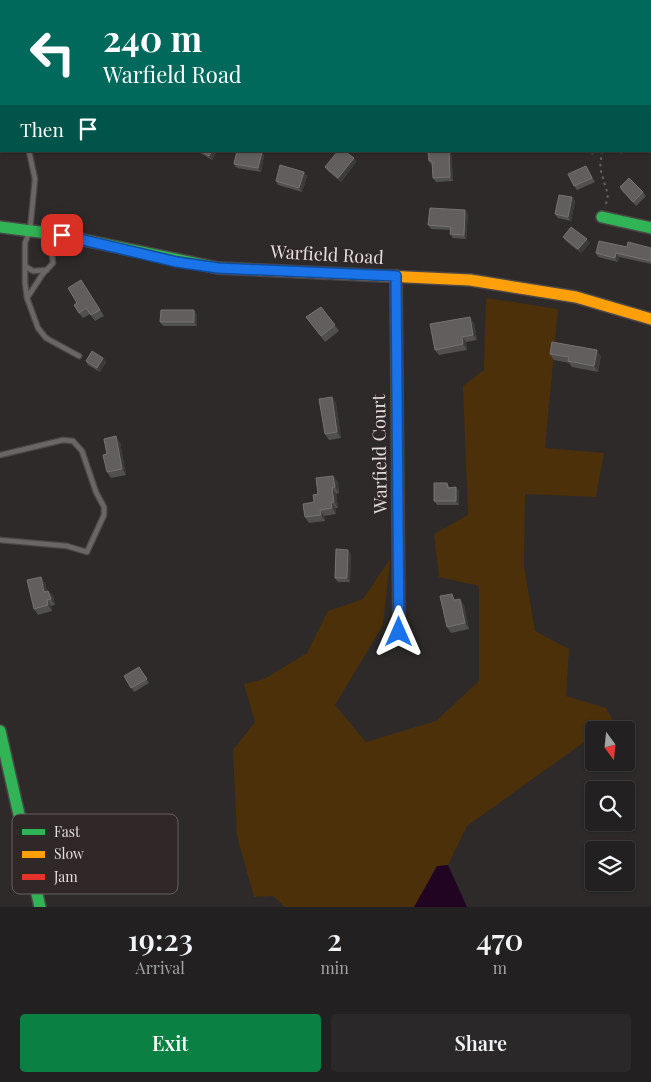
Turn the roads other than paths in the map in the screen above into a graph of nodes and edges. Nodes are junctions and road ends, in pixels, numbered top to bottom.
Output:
1 (29, 152) edge
2 (602, 217) road end
3 (0, 228) edge
4 (651, 228) edge
5 (30, 230) junction
6 (46, 233) junction
7 (25, 266) junction
8 (47, 270) junction
9 (396, 276) junction
10 (27, 298) junction
11 (651, 319) edge
12 (79, 356) dead end
13 (0, 455) edge
14 (0, 540) edge
15 (399, 632) dead end
16 (0, 731) edge
17 (19, 814) edge
18 (37, 894) edge
19 (40, 907) edge

1 - 5 lane
2 - 4 street
3 - 5 street, Warfield Road
5 - 6 street, Warfield Road
5 - 7 lane
6 - 8 lane
6 - 9 street, Warfield Road
7 - 8 lane
7 - 10 lane
8 - 10 lane
9 - 11 street, Warfield Road
9 - 15 street, Warfield Court
10 - 12 lane
13 - 14 lane
16 - 17 street
18 - 19 street

